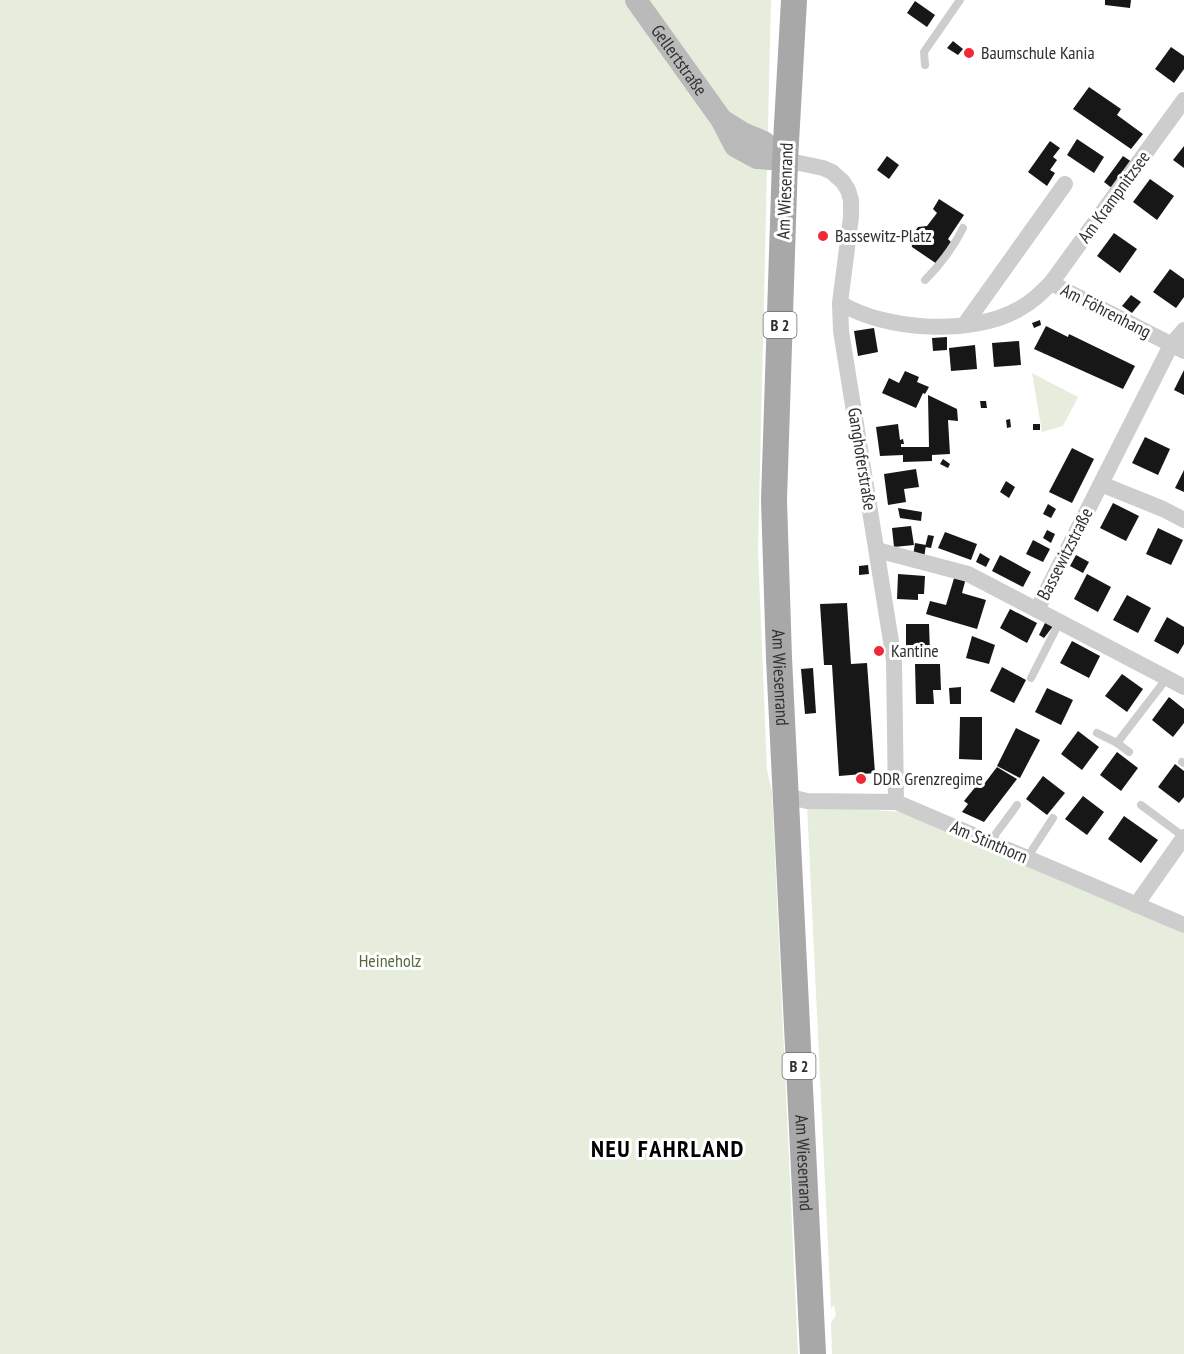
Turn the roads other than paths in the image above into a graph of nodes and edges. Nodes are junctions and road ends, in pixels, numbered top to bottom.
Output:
1 (636, 0) edge
2 (794, 0) edge
3 (960, 0) edge
4 (925, 65) dead end
5 (1181, 110) edge
6 (785, 160) junction
7 (1065, 184) dead end
8 (963, 228) dead end
9 (925, 280) dead end
10 (1051, 283) junction
11 (840, 303) junction
12 (964, 324) junction
13 (1184, 330) edge
14 (1177, 348) edge
15 (1101, 484) junction
16 (1184, 520) edge
17 (877, 550) junction
18 (1037, 610) junction
19 (1059, 623) junction
20 (1031, 678) dead end
21 (1167, 678) junction
22 (1184, 687) edge
23 (1096, 733) dead end
24 (1117, 743) junction
25 (1129, 752) dead end
26 (786, 796) junction
27 (896, 802) junction
28 (1017, 805) dead end
29 (1141, 805) dead end
30 (1053, 818) dead end
31 (1184, 837) edge
32 (988, 843) junction
33 (1027, 858) junction
34 (1136, 904) junction
35 (1184, 926) edge
36 (813, 1354) edge

1 - 6 street, Gellertstraße
2 - 6 main road, Am Wiesenrand / B 2
3 - 4 lane
5 - 10 street, Am Krampnitzsee
6 - 11 street, Ganghoferstraße
6 - 26 main road, Am Wiesenrand / B 2
7 - 12 street
8 - 9 lane
10 - 12 street, Am Föhrenhang
10 - 14 street, Am Föhrenhang
11 - 12 street, Am Föhrenhang
11 - 17 street, Ganghoferstraße
13 - 14 street
14 - 15 street, Bassewitzstraße
15 - 16 street
15 - 18 street, Bassewitzstraße
17 - 18 street, Bassewitzstraße
17 - 27 street, Ganghoferstraße
18 - 19 street
19 - 20 lane
19 - 21 street
21 - 22 street
21 - 24 lane
23 - 24 lane
24 - 25 lane
26 - 27 street, Am Stinthorn
26 - 36 main road, Am Wiesenrand / B 2
27 - 32 street, Am Stinthorn
28 - 32 lane
29 - 31 lane
30 - 33 lane
31 - 34 street
32 - 33 street, Am Stinthorn
33 - 34 street, Am Stinthorn
34 - 35 street, Am Stinthorn

